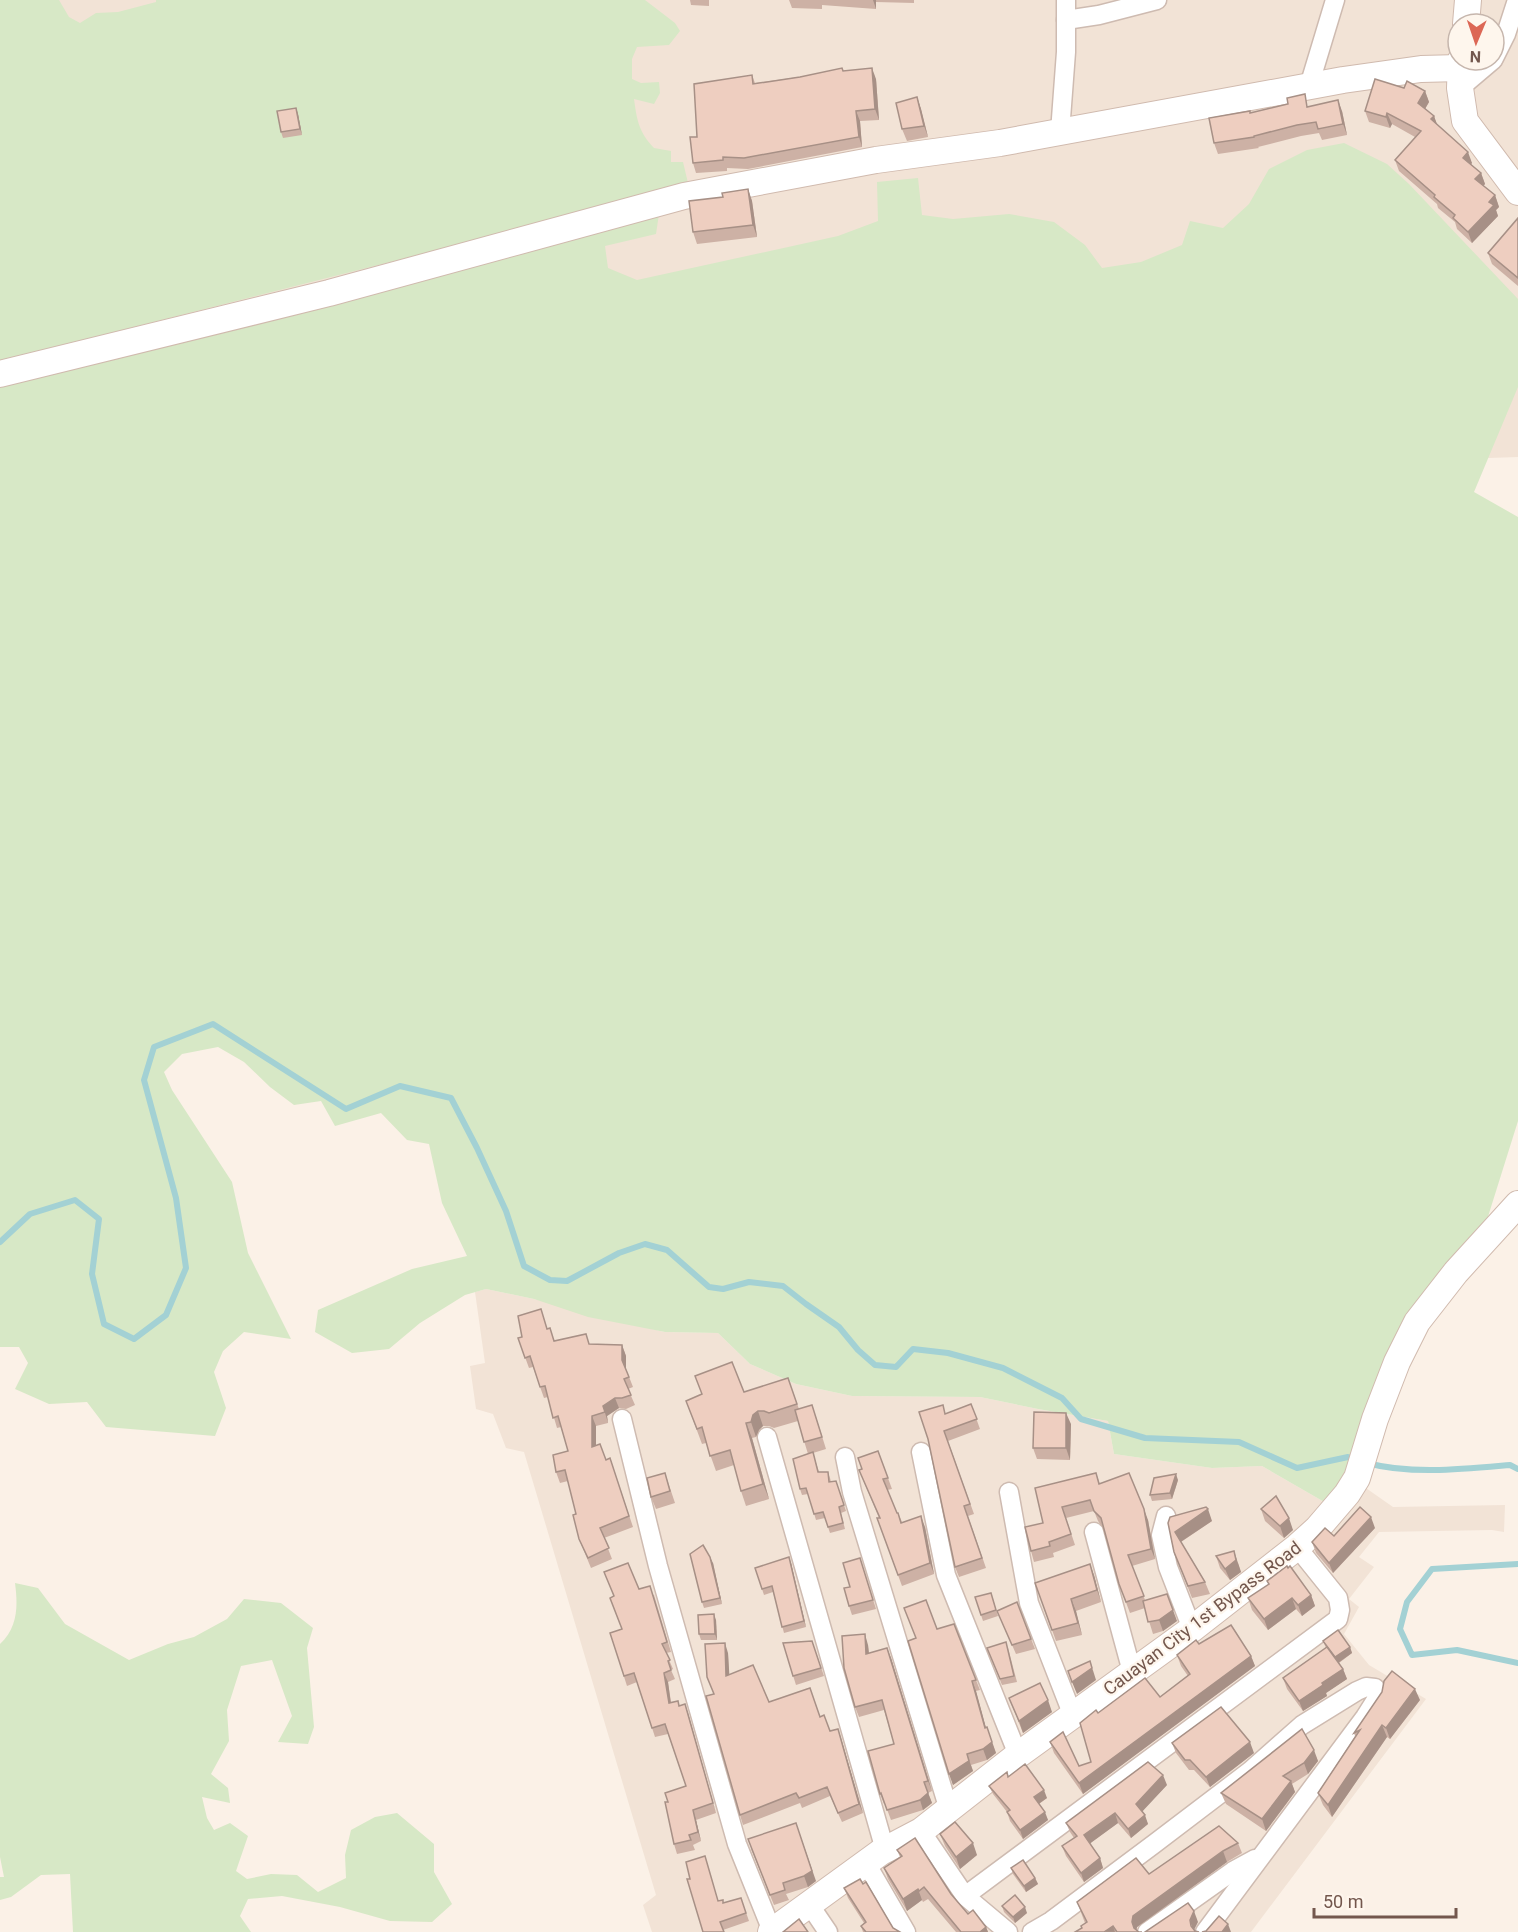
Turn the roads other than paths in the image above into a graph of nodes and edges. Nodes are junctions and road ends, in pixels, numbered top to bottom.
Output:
1 (1066, 0) edge
2 (1156, 0) edge
3 (1335, 0) edge
4 (1517, 0) edge
5 (1066, 20) junction
6 (1506, 34) edge
7 (1446, 71) edge
8 (1460, 72) edge
9 (1309, 86) junction
10 (1060, 132) junction
11 (1518, 192) edge
12 (0, 374) edge
13 (1518, 1204) edge
14 (622, 1419) dead end
15 (767, 1437) dead end
16 (921, 1452) dead end
17 (845, 1457) dead end
18 (1009, 1492) dead end
19 (1166, 1516) dead end
20 (1094, 1532) dead end
21 (1297, 1547) junction
22 (1192, 1629) junction
23 (1132, 1672) junction
24 (1073, 1716) junction
25 (1018, 1755) junction
26 (949, 1810) junction
27 (921, 1831) junction
28 (876, 1856) junction
29 (1260, 1857) junction
30 (965, 1896) junction
31 (809, 1904) junction
32 (771, 1932) edge
33 (828, 1932) edge
34 (906, 1932) edge
35 (1008, 1932) edge
36 (1032, 1932) edge
37 (1147, 1932) edge
38 (1205, 1932) edge

1 - 5 street
2 - 5 street
3 - 9 street
4 - 6 street
5 - 10 street
7 - 9 street
8 - 11 street
9 - 10 street
10 - 12 street
13 - 21 street, Cauayan City 1st Bypass Road
14 - 32 street
15 - 28 street
16 - 25 street
17 - 26 street
18 - 24 street
19 - 22 street
20 - 23 street
21 - 22 street, Cauayan City 1st Bypass Road
21 - 30 street
22 - 23 street, Cauayan City 1st Bypass Road
23 - 24 street, Cauayan City 1st Bypass Road
24 - 25 street, Cauayan City 1st Bypass Road
25 - 26 street, Cauayan City 1st Bypass Road
26 - 27 street, Cauayan City 1st Bypass Road
27 - 28 street, Cauayan City 1st Bypass Road
27 - 30 street
28 - 31 street, Cauayan City 1st Bypass Road
28 - 34 street
29 - 36 street
29 - 37 street
29 - 38 street
30 - 35 street
31 - 32 street, Cauayan City 1st Bypass Road
31 - 33 street

